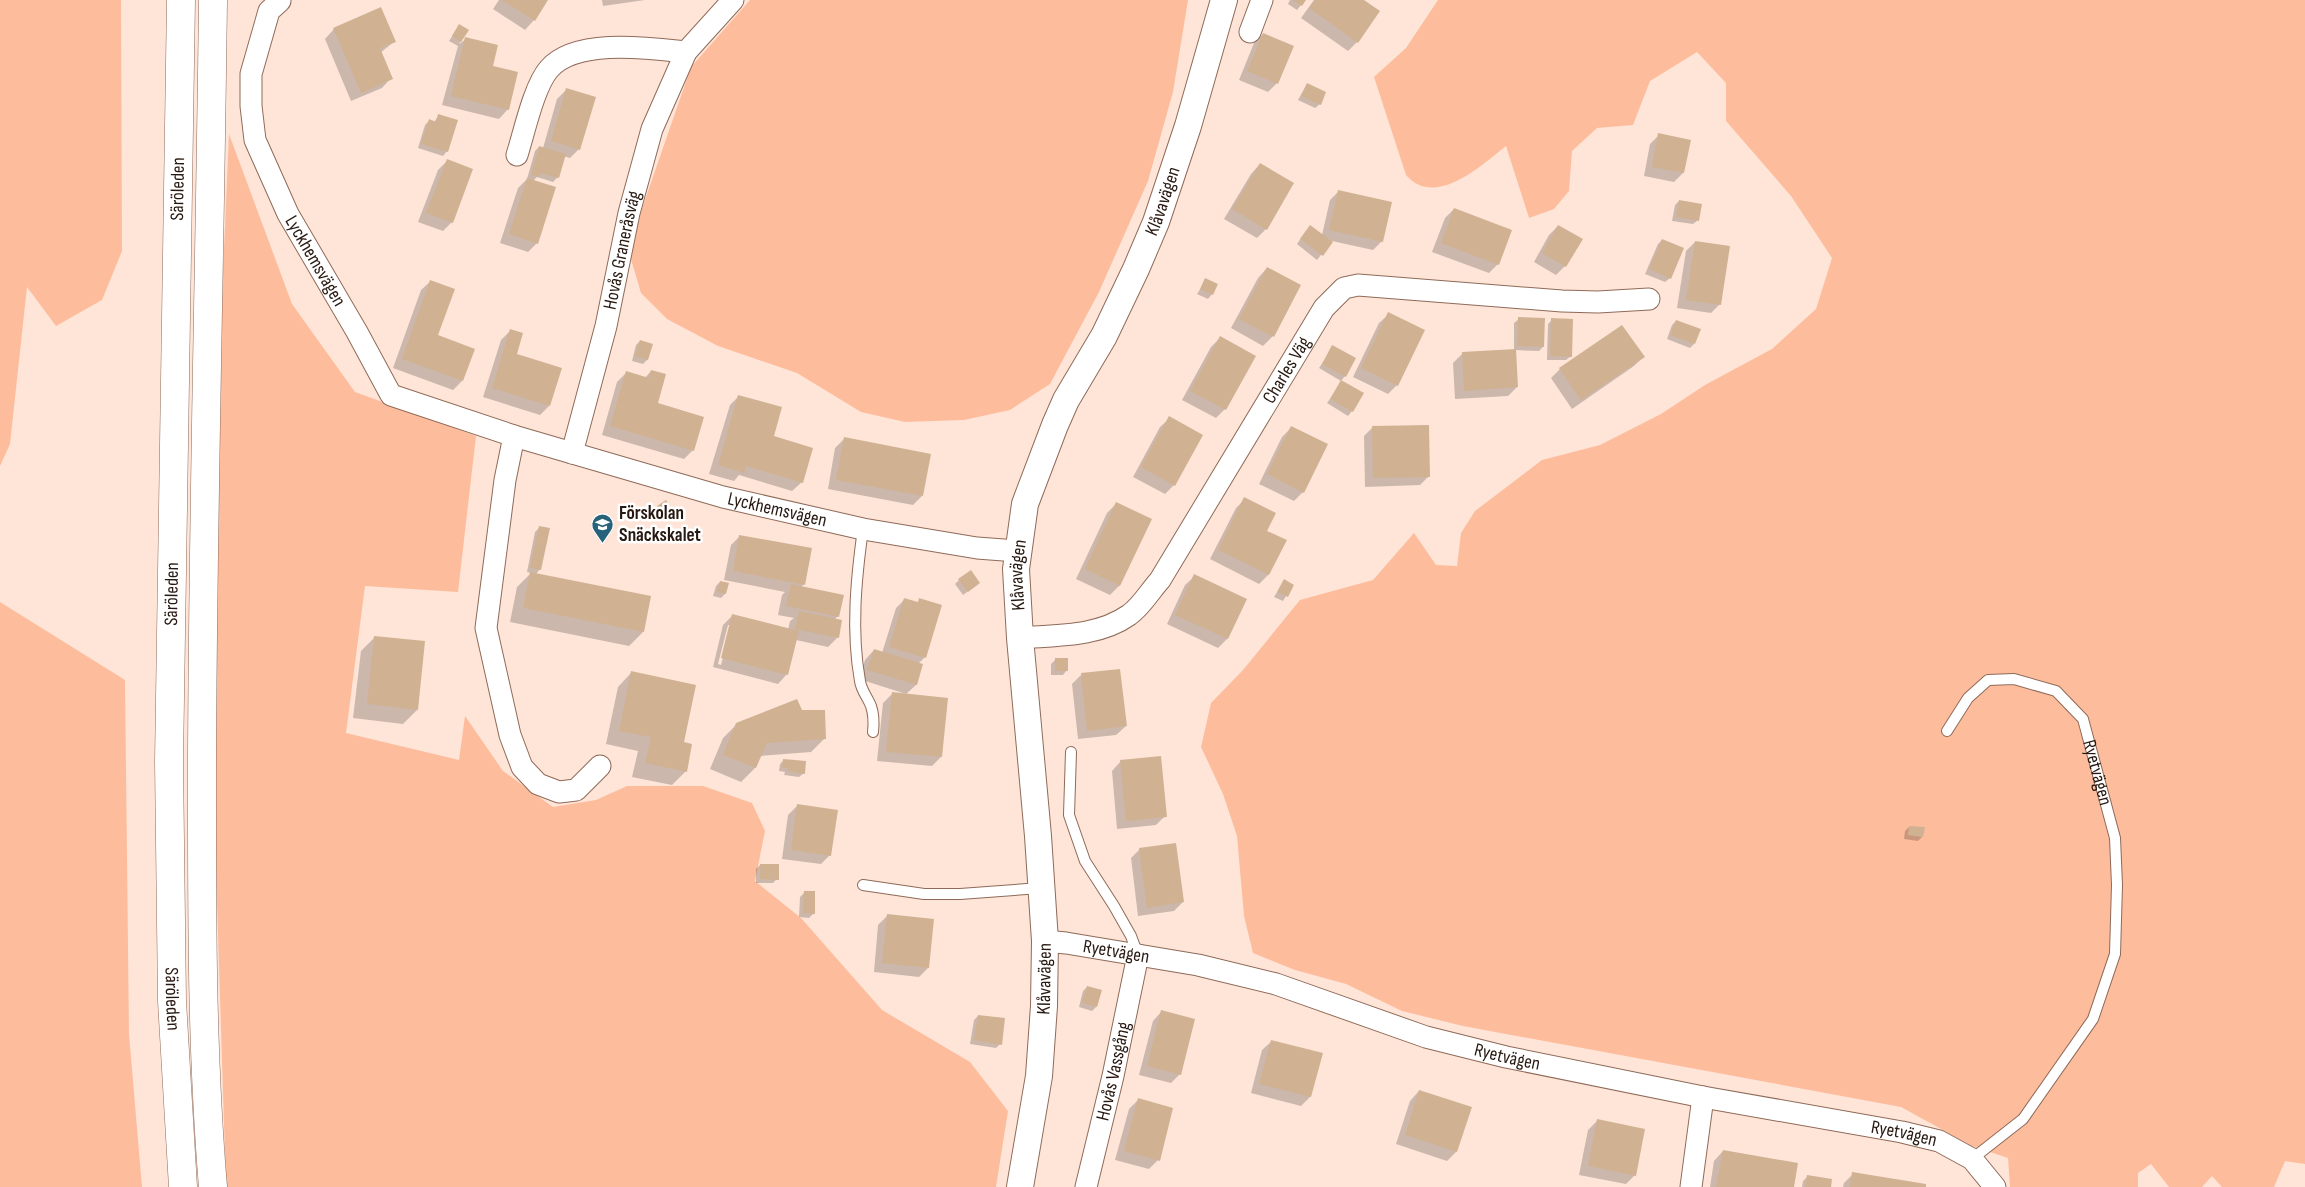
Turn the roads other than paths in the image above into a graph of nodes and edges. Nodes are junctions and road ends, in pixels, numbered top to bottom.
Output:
1 (181, 0) edge
2 (213, 0) edge
3 (280, 0) edge
4 (733, 0) edge
5 (1224, 0) edge
6 (1262, 0) edge
7 (1250, 32) dead end
8 (686, 52) junction
9 (516, 155) dead end
10 (1649, 299) dead end
11 (514, 436) junction
12 (572, 453) junction
13 (863, 529) junction
14 (1017, 550) junction
15 (1020, 638) junction
16 (1947, 731) dead end
17 (873, 732) dead end
18 (1071, 752) dead end
19 (600, 766) dead end
20 (863, 884) dead end
21 (1041, 888) junction
22 (1045, 942) junction
23 (1138, 955) junction
24 (1703, 1097) junction
25 (1972, 1159) junction
26 (183, 1187) edge
27 (212, 1187) edge
28 (1020, 1187) edge
29 (1086, 1187) edge
30 (1691, 1187) edge
31 (1995, 1187) edge

1 - 26 main road, Säröleden
2 - 27 main road, Säröleden
3 - 11 street, Lyckhemsvägen
4 - 8 street, Hovås Graneråsväg
5 - 14 street, Klåvavägen
6 - 7 street
8 - 9 street
8 - 12 street, Hovås Graneråsväg
10 - 15 street, Charles Väg
11 - 12 street, Lyckhemsvägen
11 - 19 street
12 - 13 street, Lyckhemsvägen
13 - 14 street, Lyckhemsvägen
13 - 17 lane
14 - 15 street, Klåvavägen
15 - 21 street, Klåvavägen
16 - 25 lane, Ryetvägen
18 - 23 lane
20 - 21 lane
21 - 22 street, Klåvavägen
22 - 23 street, Ryetvägen
22 - 28 street, Klåvavägen
23 - 24 street, Ryetvägen
23 - 29 street, Hovås Vassgång
24 - 25 street, Ryetvägen
24 - 30 street
25 - 31 street, Ryetvägen

